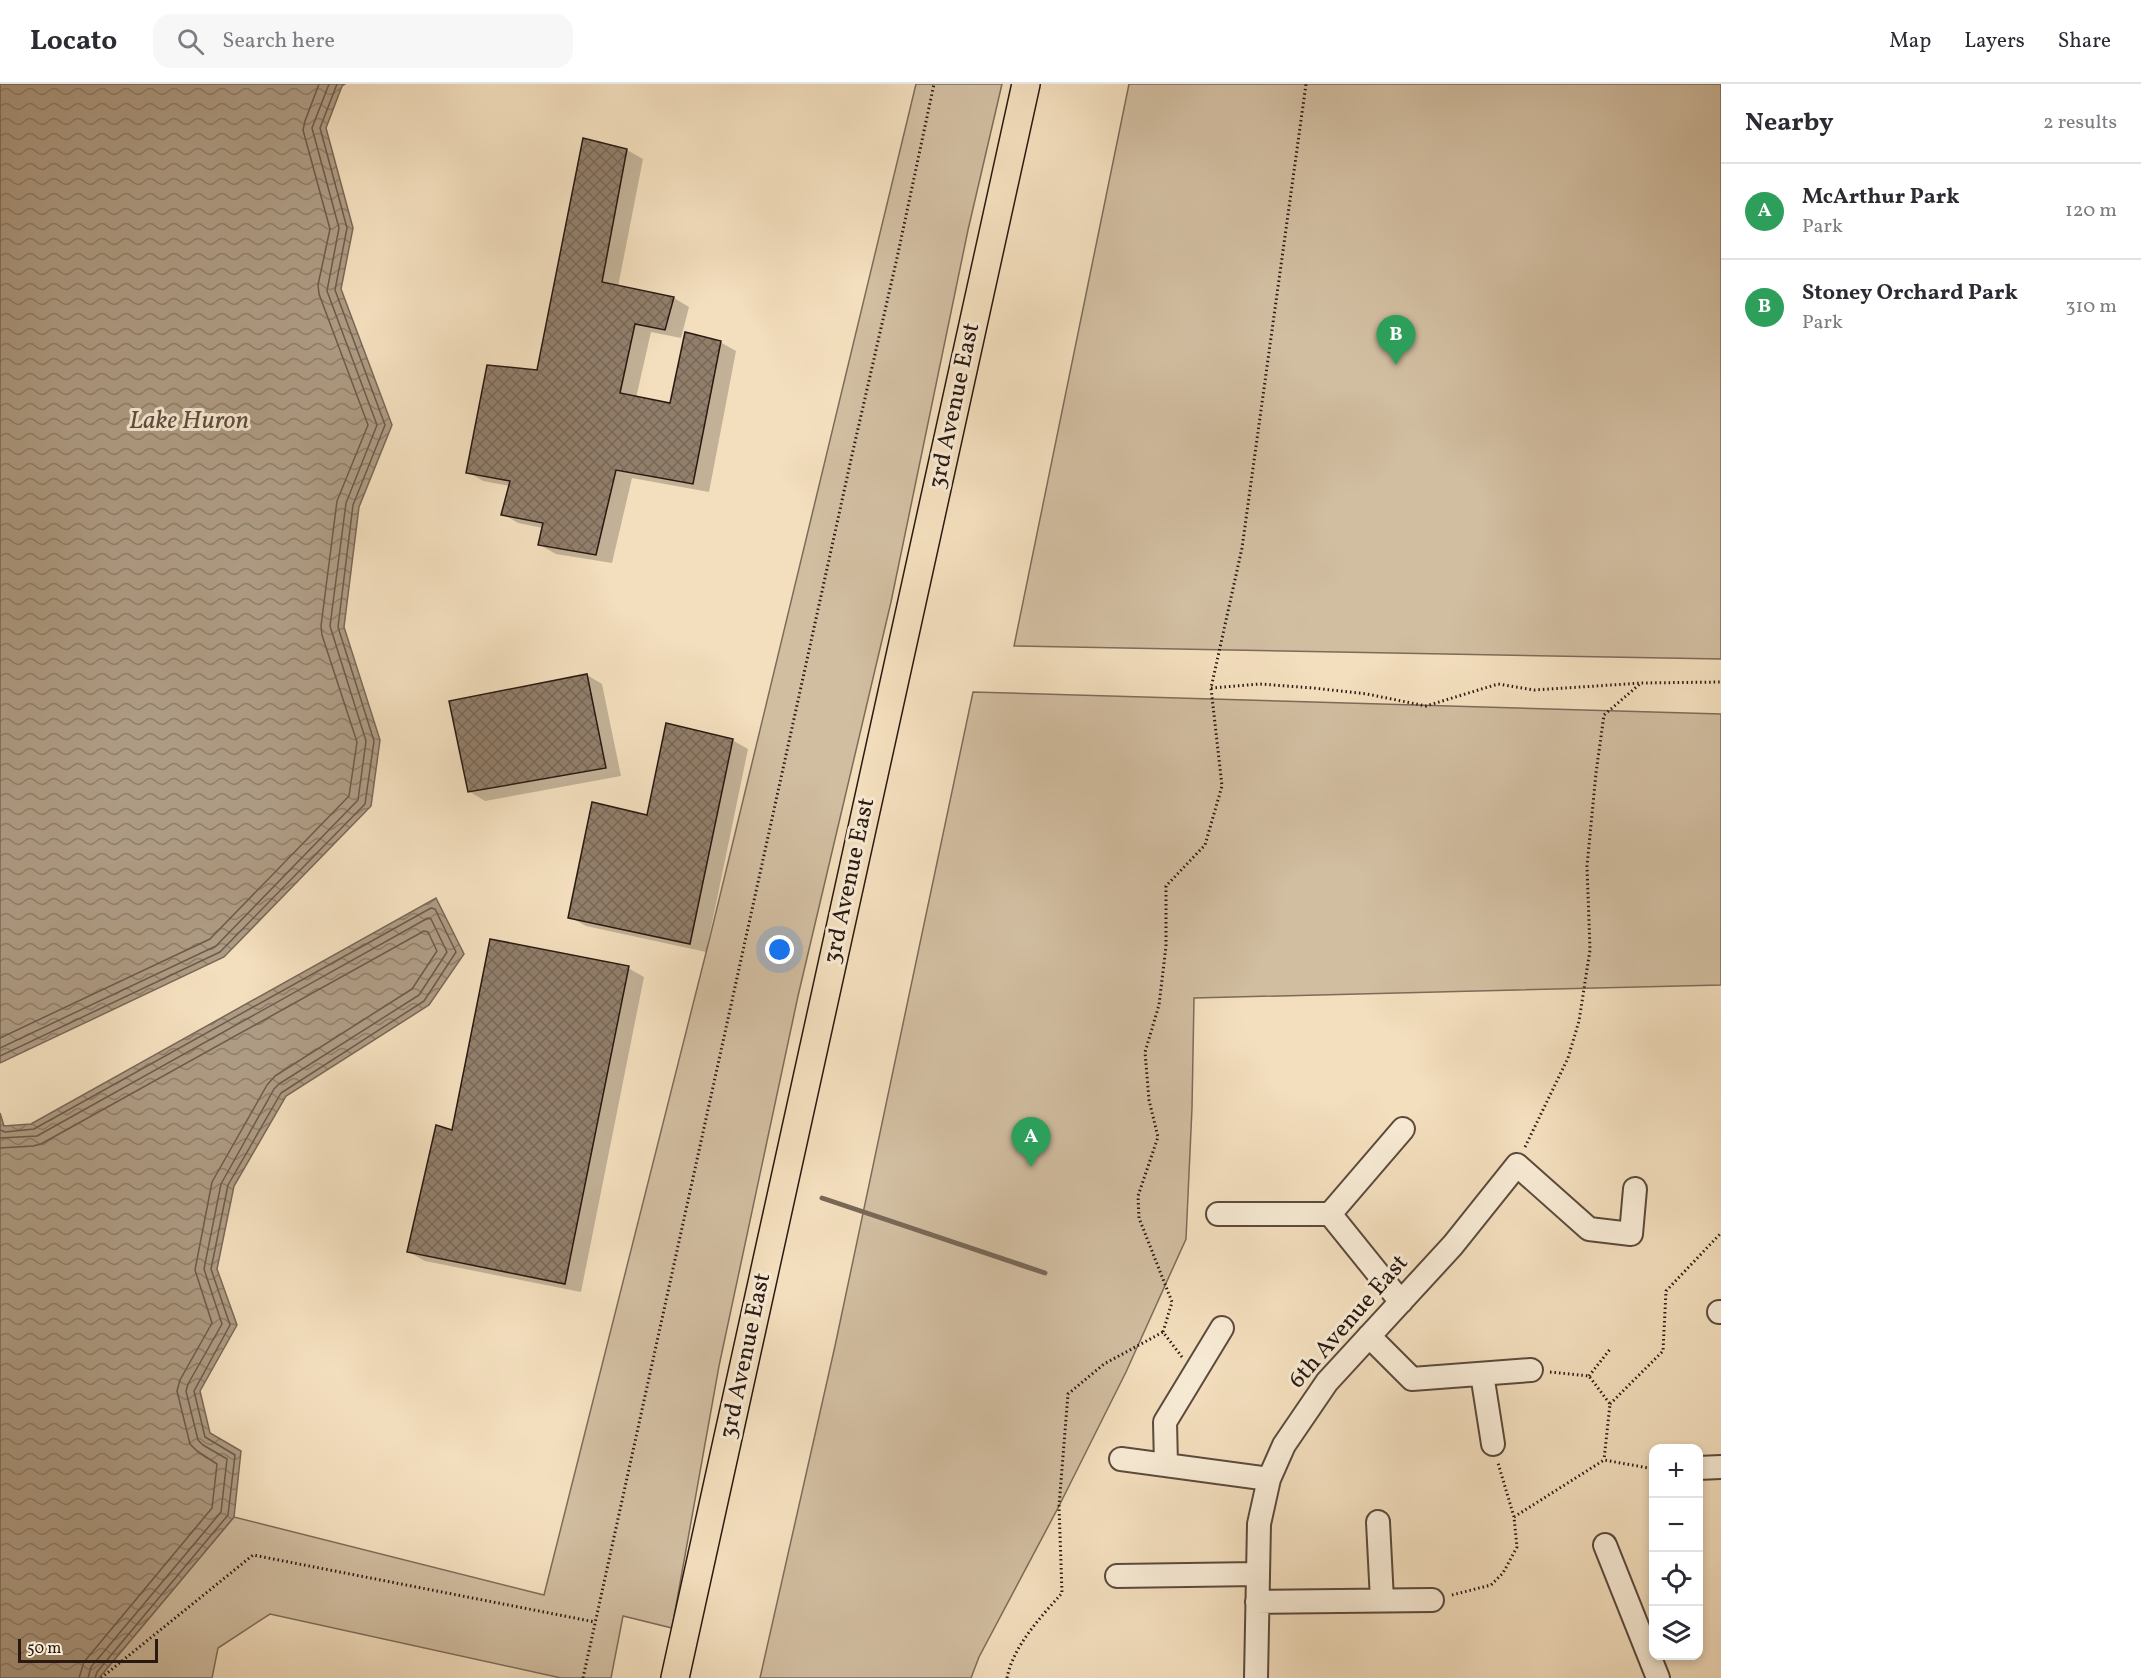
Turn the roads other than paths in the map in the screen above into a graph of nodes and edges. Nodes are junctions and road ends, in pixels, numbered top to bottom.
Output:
1 (1026, 84) edge
2 (1403, 1129) dead end
3 (1635, 1189) dead end
4 (1218, 1214) dead end
5 (1330, 1214) junction
6 (1401, 1302) junction
7 (1222, 1328) dead end
8 (1369, 1336) junction
9 (1531, 1370) road end
10 (1482, 1374) junction
11 (1493, 1444) road end
12 (1121, 1459) dead end
13 (1166, 1465) junction
14 (1721, 1467) edge
15 (1703, 1468) edge
16 (1269, 1479) junction
17 (1378, 1522) dead end
18 (1605, 1545) dead end
19 (1257, 1574) junction
20 (1117, 1576) dead end
21 (1382, 1600) junction
22 (1432, 1600) road end
23 (1257, 1602) junction
24 (675, 1678) edge
25 (1256, 1678) edge
26 (1658, 1678) edge

1 - 24 main road, 3rd Avenue East
2 - 5 street
3 - 6 street, 6th Avenue East
4 - 5 street
5 - 6 street
6 - 8 street, 6th Avenue East
7 - 13 street
8 - 10 street
8 - 16 street, 6th Avenue East
9 - 10 street
10 - 11 street
12 - 13 street
13 - 16 street
14 - 15 street
16 - 19 street, 6th Avenue East
17 - 21 street
18 - 26 street
19 - 20 street
19 - 23 street, 6th Avenue East
21 - 22 street
21 - 23 street
23 - 25 street, 6th Avenue East

